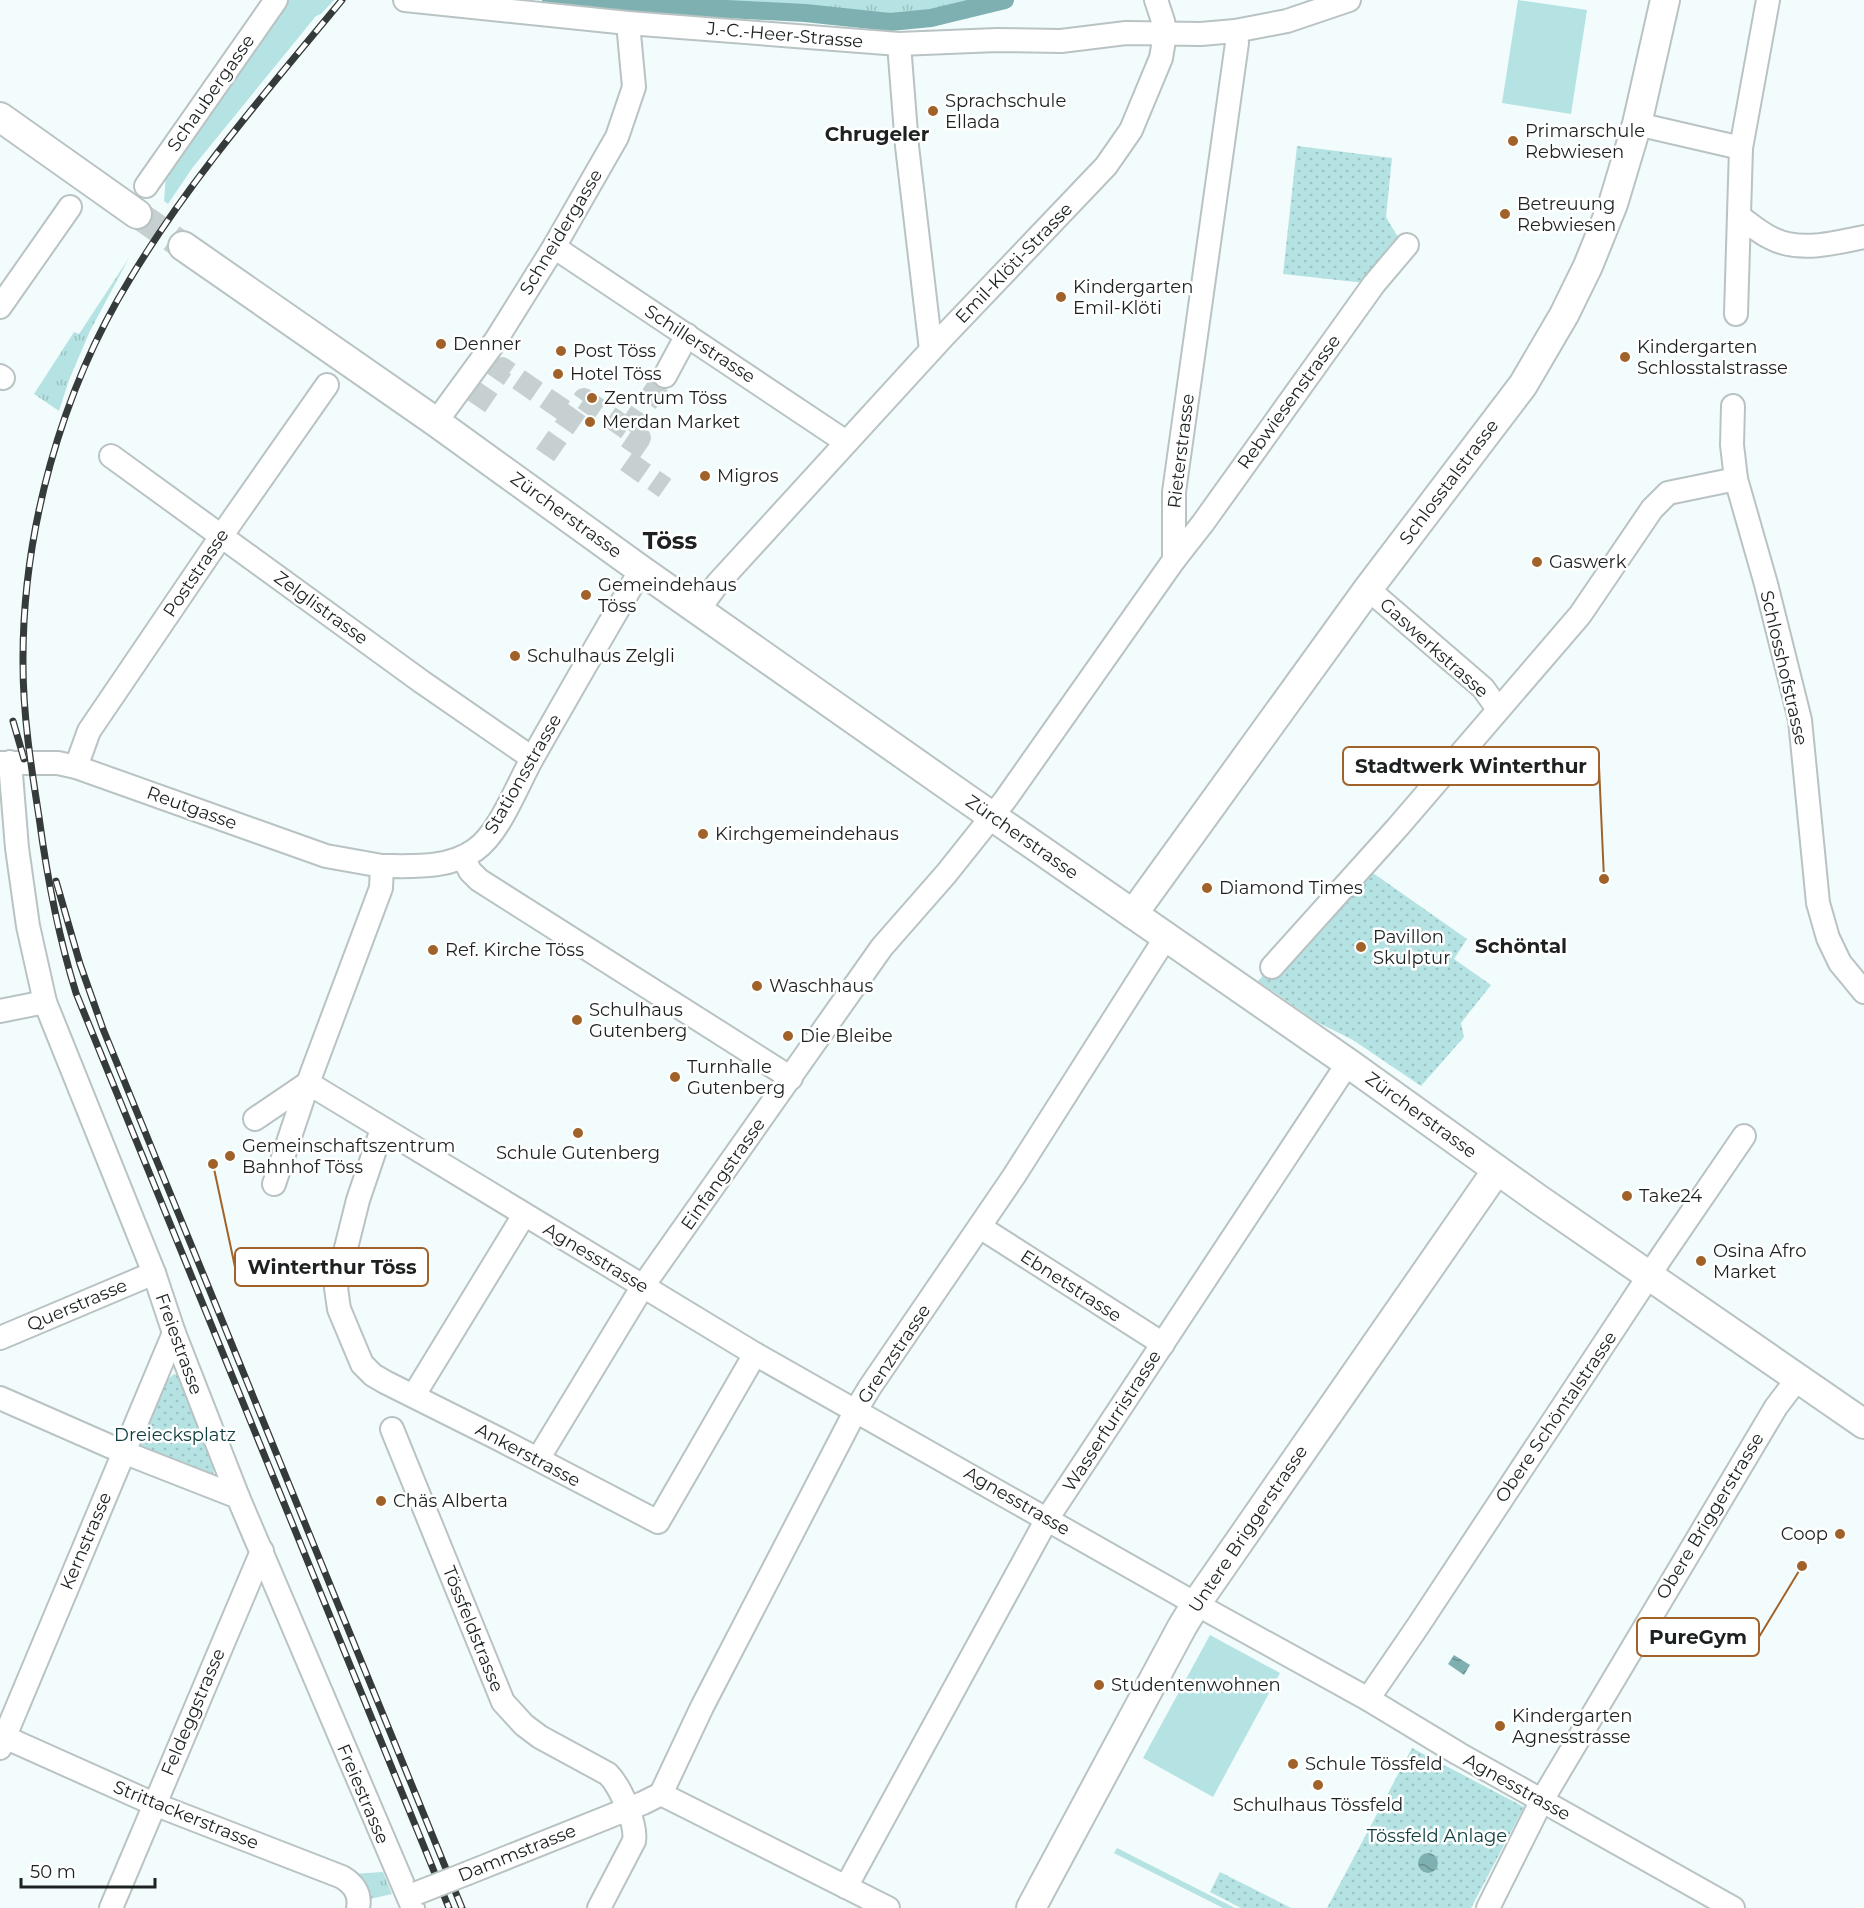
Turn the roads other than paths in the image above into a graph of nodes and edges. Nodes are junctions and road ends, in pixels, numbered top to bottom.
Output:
1 (276, 0) edge
2 (405, 0) edge
3 (1156, 0) edge
4 (1349, 0) edge
5 (1665, 0) edge
6 (1768, 0) edge
7 (628, 23) junction
8 (1235, 31) junction
9 (1165, 34) junction
10 (899, 44) junction
11 (0, 117) edge
12 (1637, 124) junction
13 (1741, 148) junction
14 (146, 186) dead end
15 (70, 207) dead end
16 (137, 214) tunnel mouth
17 (1740, 217) junction
18 (1864, 237) edge
19 (1407, 244) dead end
20 (183, 246) tunnel mouth
21 (554, 247) junction
22 (0, 307) edge
23 (1736, 314) dead end
24 (687, 335) junction
25 (931, 350) junction
26 (665, 376) tunnel mouth
27 (327, 385) dead end
28 (1733, 406) dead end
29 (443, 412) junction
30 (846, 442) junction
31 (111, 456) dead end
32 (1736, 479) junction
33 (222, 535) junction
34 (1174, 560) junction
35 (641, 570) junction
36 (1368, 589) junction
37 (699, 609) junction
38 (1498, 709) junction
39 (532, 758) junction
40 (5, 762) edge
41 (76, 767) junction
42 (992, 816) junction
43 (462, 858) junction
44 (382, 866) junction
45 (1133, 914) junction
46 (1166, 937) junction
47 (1272, 967) dead end
48 (1864, 992) edge
49 (45, 1002) junction
50 (0, 1011) edge
51 (1348, 1063) junction
52 (791, 1078) junction
53 (308, 1083) junction
54 (255, 1119) dead end
55 (382, 1129) junction
56 (1744, 1136) dead end
57 (1497, 1170) junction
58 (274, 1184) dead end
59 (524, 1215) junction
60 (980, 1227) junction
61 (154, 1273) junction
62 (1649, 1275) junction
63 (643, 1287) junction
64 (174, 1333) junction
65 (0, 1338) edge
66 (1163, 1344) junction
67 (755, 1354) junction
68 (1798, 1378) junction
69 (414, 1395) junction
70 (0, 1398) edge
71 (856, 1410) junction
72 (1864, 1424) edge
73 (392, 1429) dead end
74 (123, 1452) junction
75 (538, 1459) junction
76 (238, 1497) junction
77 (1047, 1519) junction
78 (262, 1551) junction
79 (1196, 1604) junction
80 (1368, 1699) junction
81 (2, 1740) edge
82 (661, 1794) junction
83 (1542, 1800) junction
84 (154, 1804) junction
85 (627, 1809) junction
86 (846, 1887) junction
87 (412, 1899) edge
88 (359, 1906) edge
89 (111, 1908) edge
90 (599, 1908) edge
91 (888, 1908) edge
92 (1031, 1908) edge
93 (1488, 1908) edge
94 (1732, 1908) edge

1 - 14 street, Schaubergasse
2 - 7 street, J.-C.-Heer-Strasse
3 - 9 street
4 - 8 street
5 - 12 main road, Schlosstalstrasse
6 - 13 street
7 - 10 street, J.-C.-Heer-Strasse
7 - 21 street, Schneidergasse
8 - 9 street
8 - 34 street, Rieterstrasse
9 - 10 street, J.-C.-Heer-Strasse
9 - 25 street, Emil-Klöti-Strasse
10 - 25 street
11 - 16 main road
12 - 13 street
12 - 36 main road, Schlosstalstrasse
13 - 17 street
15 - 22 street
17 - 18 street
17 - 23 street
19 - 34 street, Rebwiesenstrasse
20 - 29 main road, Zürcherstrasse
21 - 24 street, Schillerstrasse
21 - 29 street, Schneidergasse
24 - 26 street
24 - 30 street, Schillerstrasse
25 - 30 street, Emil-Klöti-Strasse
27 - 33 street, Poststrasse
28 - 32 street, Schlosshofstrasse
29 - 35 main road, Zürcherstrasse
30 - 37 street, Emil-Klöti-Strasse
31 - 33 street, Zelglistrasse
32 - 38 street
32 - 48 street, Schlosshofstrasse
33 - 39 street, Zelglistrasse
33 - 41 street, Poststrasse
34 - 42 street
35 - 37 main road, Zürcherstrasse
35 - 39 street, Stationsstrasse
36 - 38 street, Gaswerkstrasse
36 - 45 main road, Schlosstalstrasse
37 - 42 main road, Zürcherstrasse
38 - 47 street
39 - 43 street, Stationsstrasse
40 - 41 street, Reutgasse
40 - 49 street, Freiestrasse
41 - 44 street, Reutgasse
42 - 45 main road, Zürcherstrasse
42 - 52 street, Einfangstrasse
43 - 44 street, Stationsstrasse
43 - 52 street
44 - 53 street
45 - 46 main road, Zürcherstrasse
46 - 51 main road, Zürcherstrasse
46 - 60 street, Grenzstrasse
49 - 50 street
49 - 61 street, Freiestrasse
51 - 57 main road, Zürcherstrasse
51 - 66 street, Wasserfurristrasse
52 - 63 street, Einfangstrasse
53 - 54 street
53 - 55 street, Agnesstrasse
53 - 58 street
55 - 59 street, Agnesstrasse
55 - 69 street, Ankerstrasse
56 - 62 street, Obere Schöntalstrasse
57 - 62 main road, Zürcherstrasse
57 - 79 main road, Untere Briggerstrasse
59 - 63 street, Agnesstrasse
59 - 69 street
60 - 66 street, Ebnetstrasse
60 - 71 street, Grenzstrasse
61 - 64 street, Freiestrasse
61 - 65 street, Querstrasse
62 - 68 main road, Zürcherstrasse
62 - 80 street, Obere Schöntalstrasse
63 - 67 street, Agnesstrasse
63 - 75 street, Einfangstrasse
64 - 74 street, Kernstrasse
64 - 76 street, Freiestrasse
66 - 77 street, Wasserfurristrasse
67 - 71 street, Agnesstrasse
67 - 75 street, Ankerstrasse
68 - 72 main road, Zürcherstrasse
68 - 83 street, Obere Briggerstrasse
69 - 75 street, Ankerstrasse
70 - 74 street
71 - 77 street, Agnesstrasse
71 - 82 street, Grenzstrasse
73 - 85 street, Tössfeldstrasse
74 - 76 street
74 - 81 street, Kernstrasse
76 - 78 street, Freiestrasse
77 - 79 street, Agnesstrasse
77 - 86 street, Wasserfurristrasse
78 - 84 street, Feldeggstrasse
78 - 87 street, Freiestrasse
79 - 80 street, Agnesstrasse
79 - 92 main road, Untere Briggerstrasse
80 - 83 street, Agnesstrasse
81 - 84 street, Strittackerstrasse
82 - 85 street
82 - 86 street
83 - 93 street, Obere Briggerstrasse
83 - 94 street, Agnesstrasse
84 - 88 street, Strittackerstrasse
84 - 89 street, Feldeggstrasse
85 - 87 street, Dammstrasse, bridge
85 - 90 street, Tössfeldstrasse
86 - 91 street

